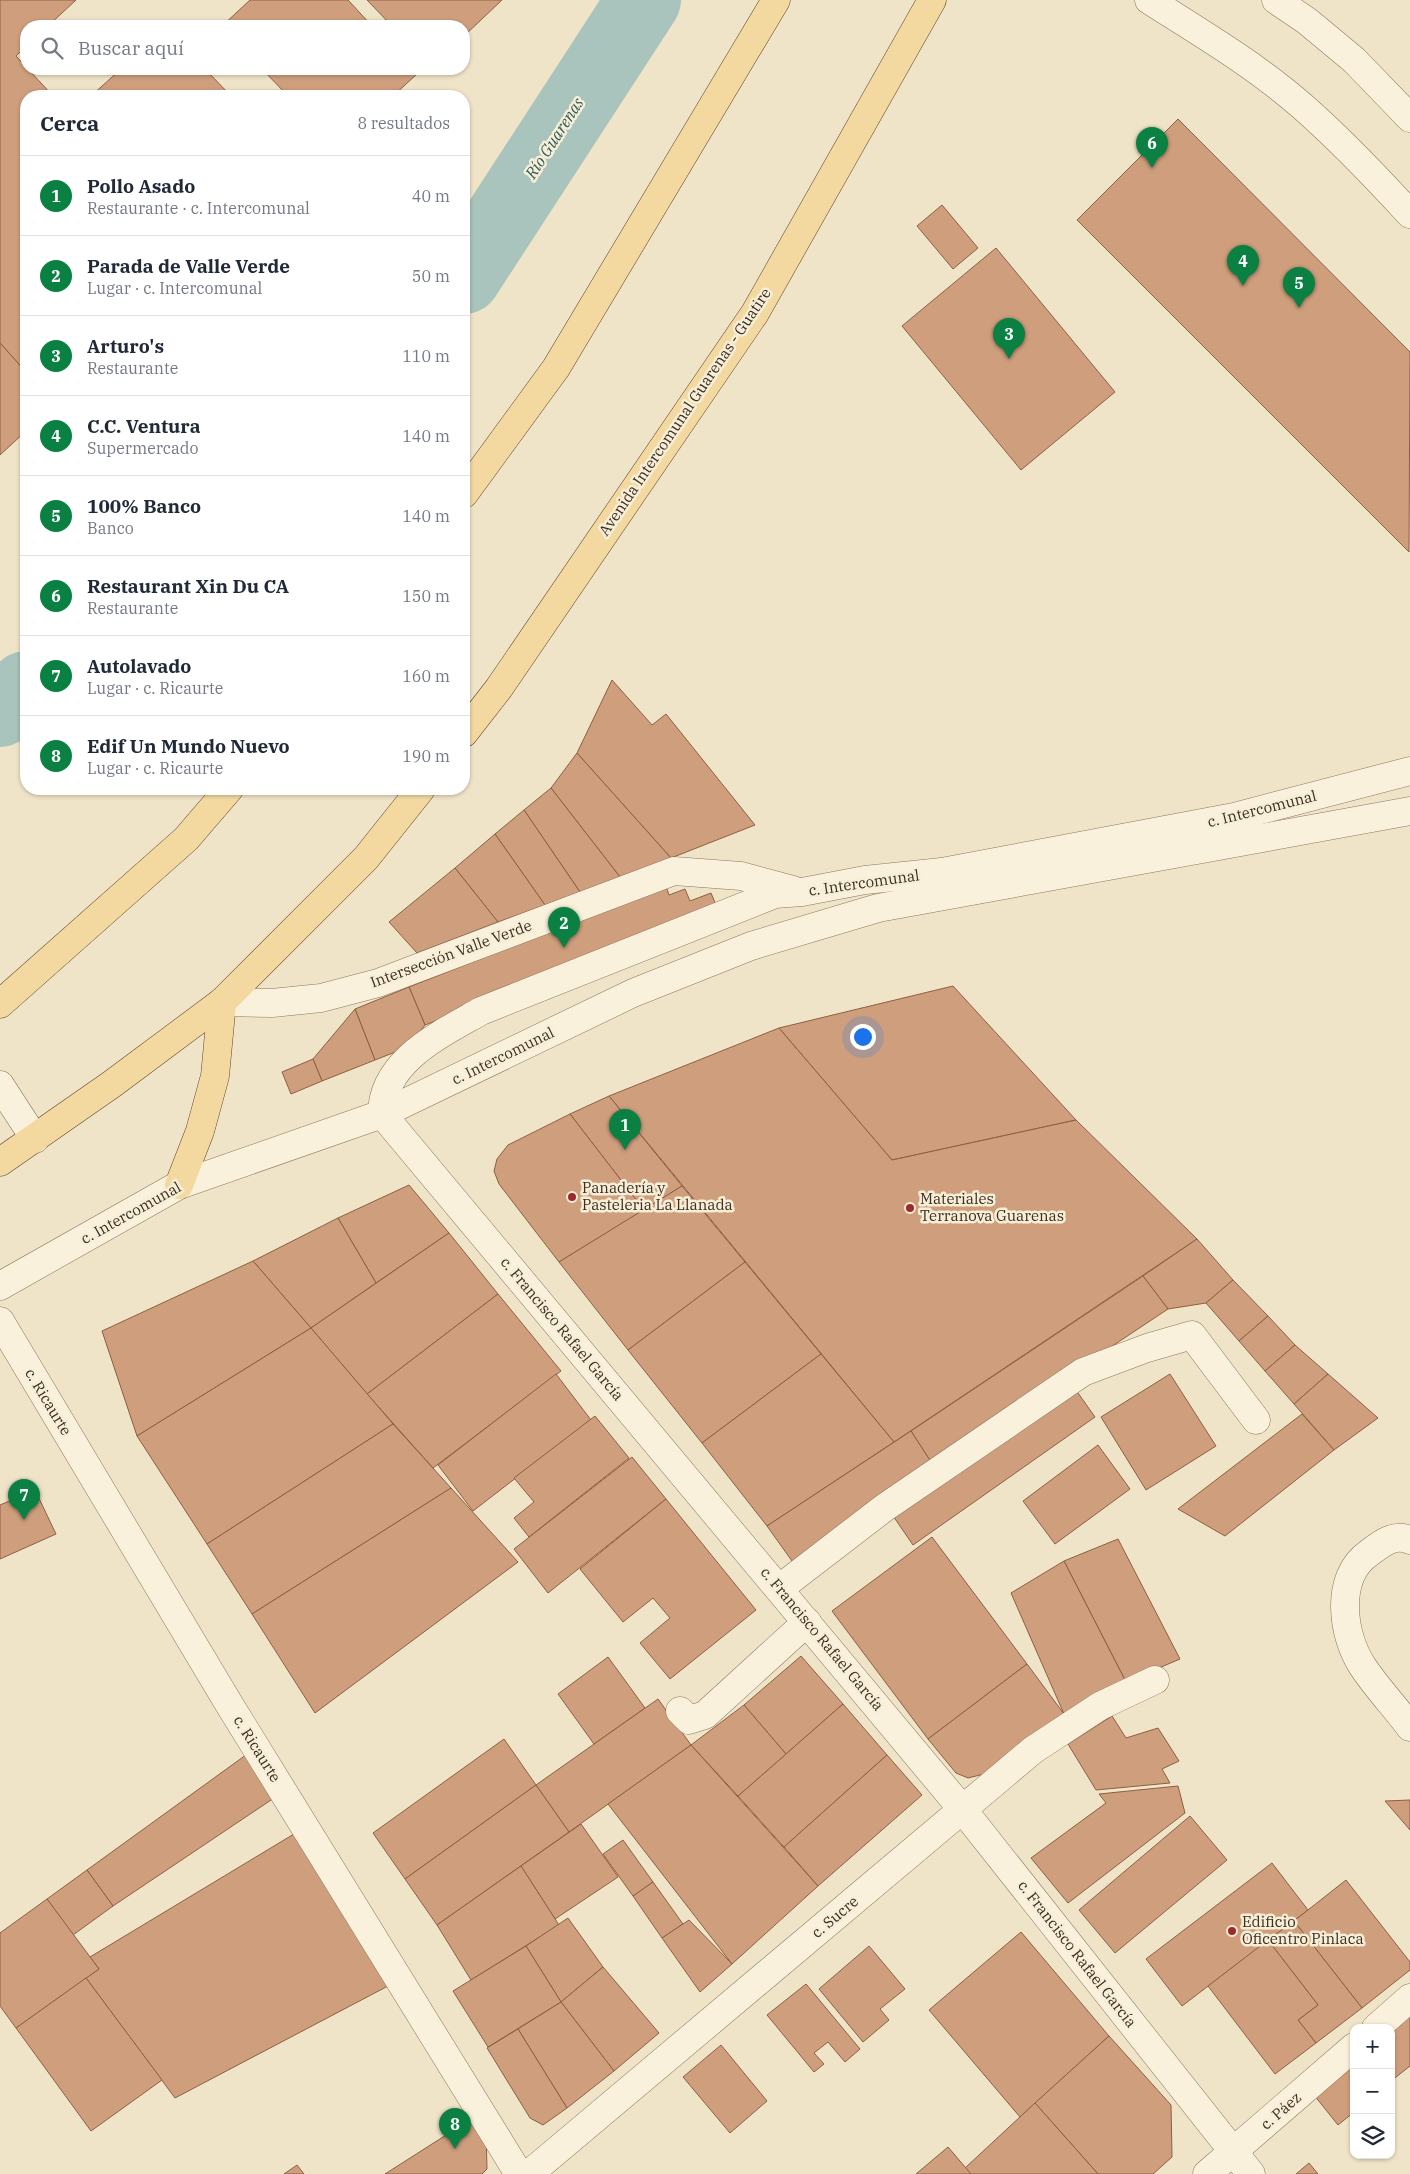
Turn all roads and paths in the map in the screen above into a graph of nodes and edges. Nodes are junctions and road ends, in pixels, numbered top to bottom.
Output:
1 (776, 0) edge
2 (932, 0) edge
3 (1149, 0) edge
4 (1276, 0) edge
5 (1410, 118) edge
6 (1410, 214) edge
7 (470, 486) edge
8 (470, 725) edge
9 (1410, 771) edge
10 (224, 795) edge
11 (416, 795) edge
12 (1410, 811) edge
13 (802, 892) junction
14 (878, 908) junction
15 (222, 1002) junction
16 (0, 1004) edge
17 (0, 1086) edge
18 (382, 1114) junction
19 (35, 1138) junction
20 (0, 1162) edge
21 (179, 1185) junction
22 (0, 1286) edge
23 (0, 1321) edge
24 (1256, 1420) dead end
25 (1410, 1540) edge
26 (780, 1588) junction
27 (807, 1622) junction
28 (1155, 1680) dead end
29 (680, 1711) dead end
30 (1410, 1727) edge
31 (963, 1810) junction
32 (1410, 1998) edge
33 (1381, 2024) edge
34 (1350, 2050) edge
35 (1234, 2151) junction
36 (519, 2174) edge
37 (528, 2174) edge
38 (1207, 2174) edge
39 (1251, 2174) edge

1 - 7 main road
2 - 8 main road, Avenida Intercomunal Guarenas - Guatire
3 - 6 street
4 - 5 street
9 - 13 street, c. Intercomunal
10 - 16 main road
11 - 15 main road
12 - 14 street, c. Intercomunal
13 - 14 street, Intersección Valle Verde
13 - 15 street, Intersección Valle Verde
13 - 18 street, c. Intercomunal
14 - 18 street, c. Intercomunal
15 - 19 main road
15 - 21 main road
17 - 19 street
18 - 21 street, c. Intercomunal
18 - 26 street, c. Francisco Rafael García
19 - 20 main road
21 - 22 street, c. Intercomunal
23 - 36 street, c. Ricaurte
24 - 26 street
25 - 30 street
26 - 27 street, c. Francisco Rafael García
27 - 29 street
27 - 31 street, c. Francisco Rafael García
28 - 31 street, c. Sucre
31 - 35 street, c. Francisco Rafael García
31 - 37 street, c. Sucre
32 - 33 street
34 - 35 street, c. Páez
35 - 38 street, c. Páez
35 - 39 street, c. Francisco Rafael García

